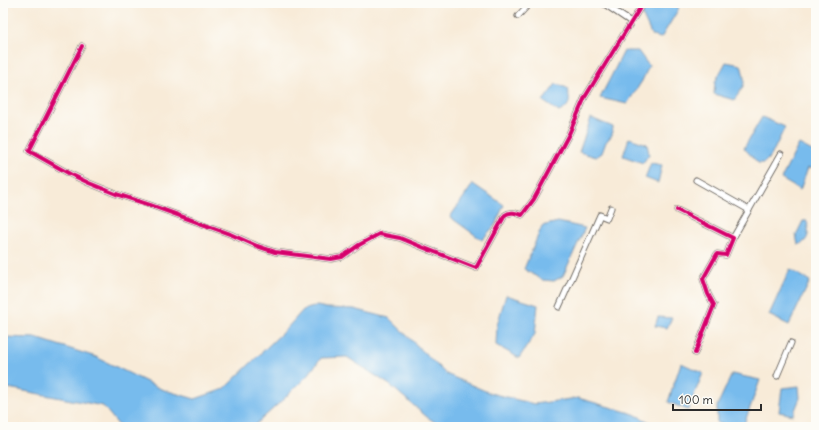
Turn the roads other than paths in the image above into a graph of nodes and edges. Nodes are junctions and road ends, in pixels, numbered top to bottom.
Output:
1 (530, 3) edge
2 (603, 3) edge
3 (643, 3) edge
4 (518, 16) dead end
5 (631, 22) junction
6 (82, 46) dead end
7 (781, 154) dead end
8 (696, 180) dead end
9 (611, 208) dead end
10 (677, 210) dead end
11 (749, 210) junction
12 (733, 238) junction
13 (559, 307) dead end
14 (791, 343) dead end
15 (695, 353) dead end
16 (777, 376) dead end

1 - 4 street
2 - 5 street
3 - 5 street
5 - 6 street
7 - 11 street
8 - 11 street
9 - 13 street
10 - 12 street
11 - 12 street
12 - 15 street
14 - 16 street

